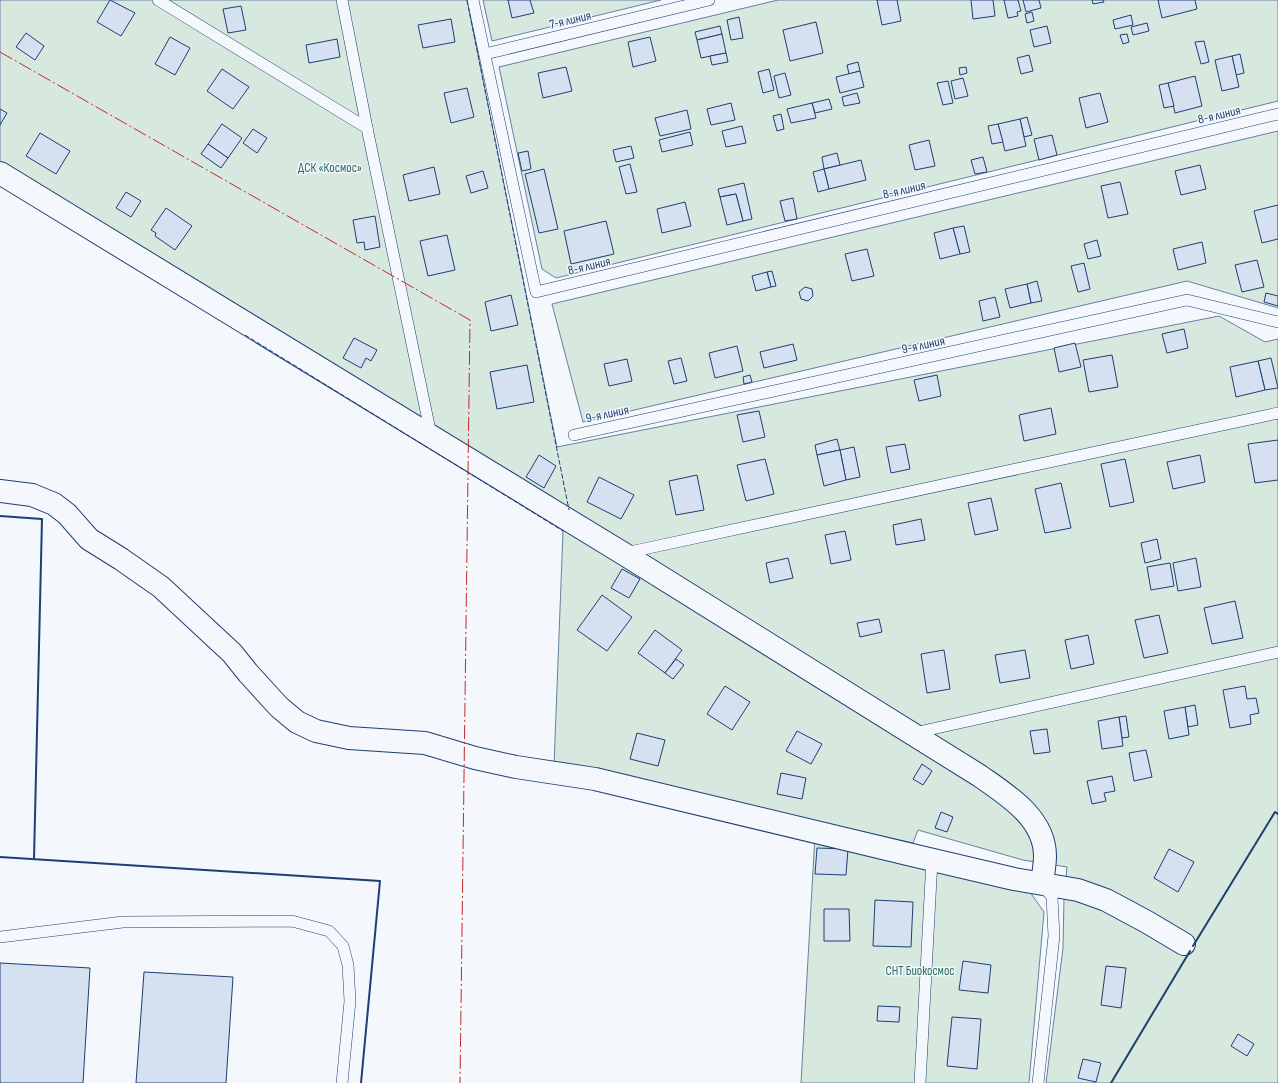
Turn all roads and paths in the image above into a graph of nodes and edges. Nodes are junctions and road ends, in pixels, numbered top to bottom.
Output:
1 (158, 0) edge
2 (342, 0) edge
3 (473, 0) edge
4 (709, 0) edge
5 (485, 54) junction
6 (1278, 114) edge
7 (367, 128) junction
8 (0, 173) edge
9 (1278, 322) edge
10 (1278, 413) edge
11 (431, 435) junction
12 (574, 435) dead end
13 (0, 491) edge
14 (624, 554) junction
15 (1278, 652) edge
16 (914, 734) junction
17 (932, 860) junction
18 (1042, 883) junction
19 (0, 937) edge
20 (1184, 944) dead end
21 (342, 1083) edge
22 (920, 1083) edge
23 (1038, 1083) edge

1 - 7 lane
2 - 7 lane
3 - 5 lane
4 - 5 lane, 7-я линия
5 - 6 lane, 8-я линия
7 - 11 lane
8 - 11 street
9 - 12 lane, 9-я линия
10 - 14 lane
11 - 14 street
13 - 17 street
14 - 16 street
15 - 16 lane
16 - 18 street
17 - 18 street
17 - 22 lane
18 - 20 street
18 - 23 lane
19 - 21 lane

